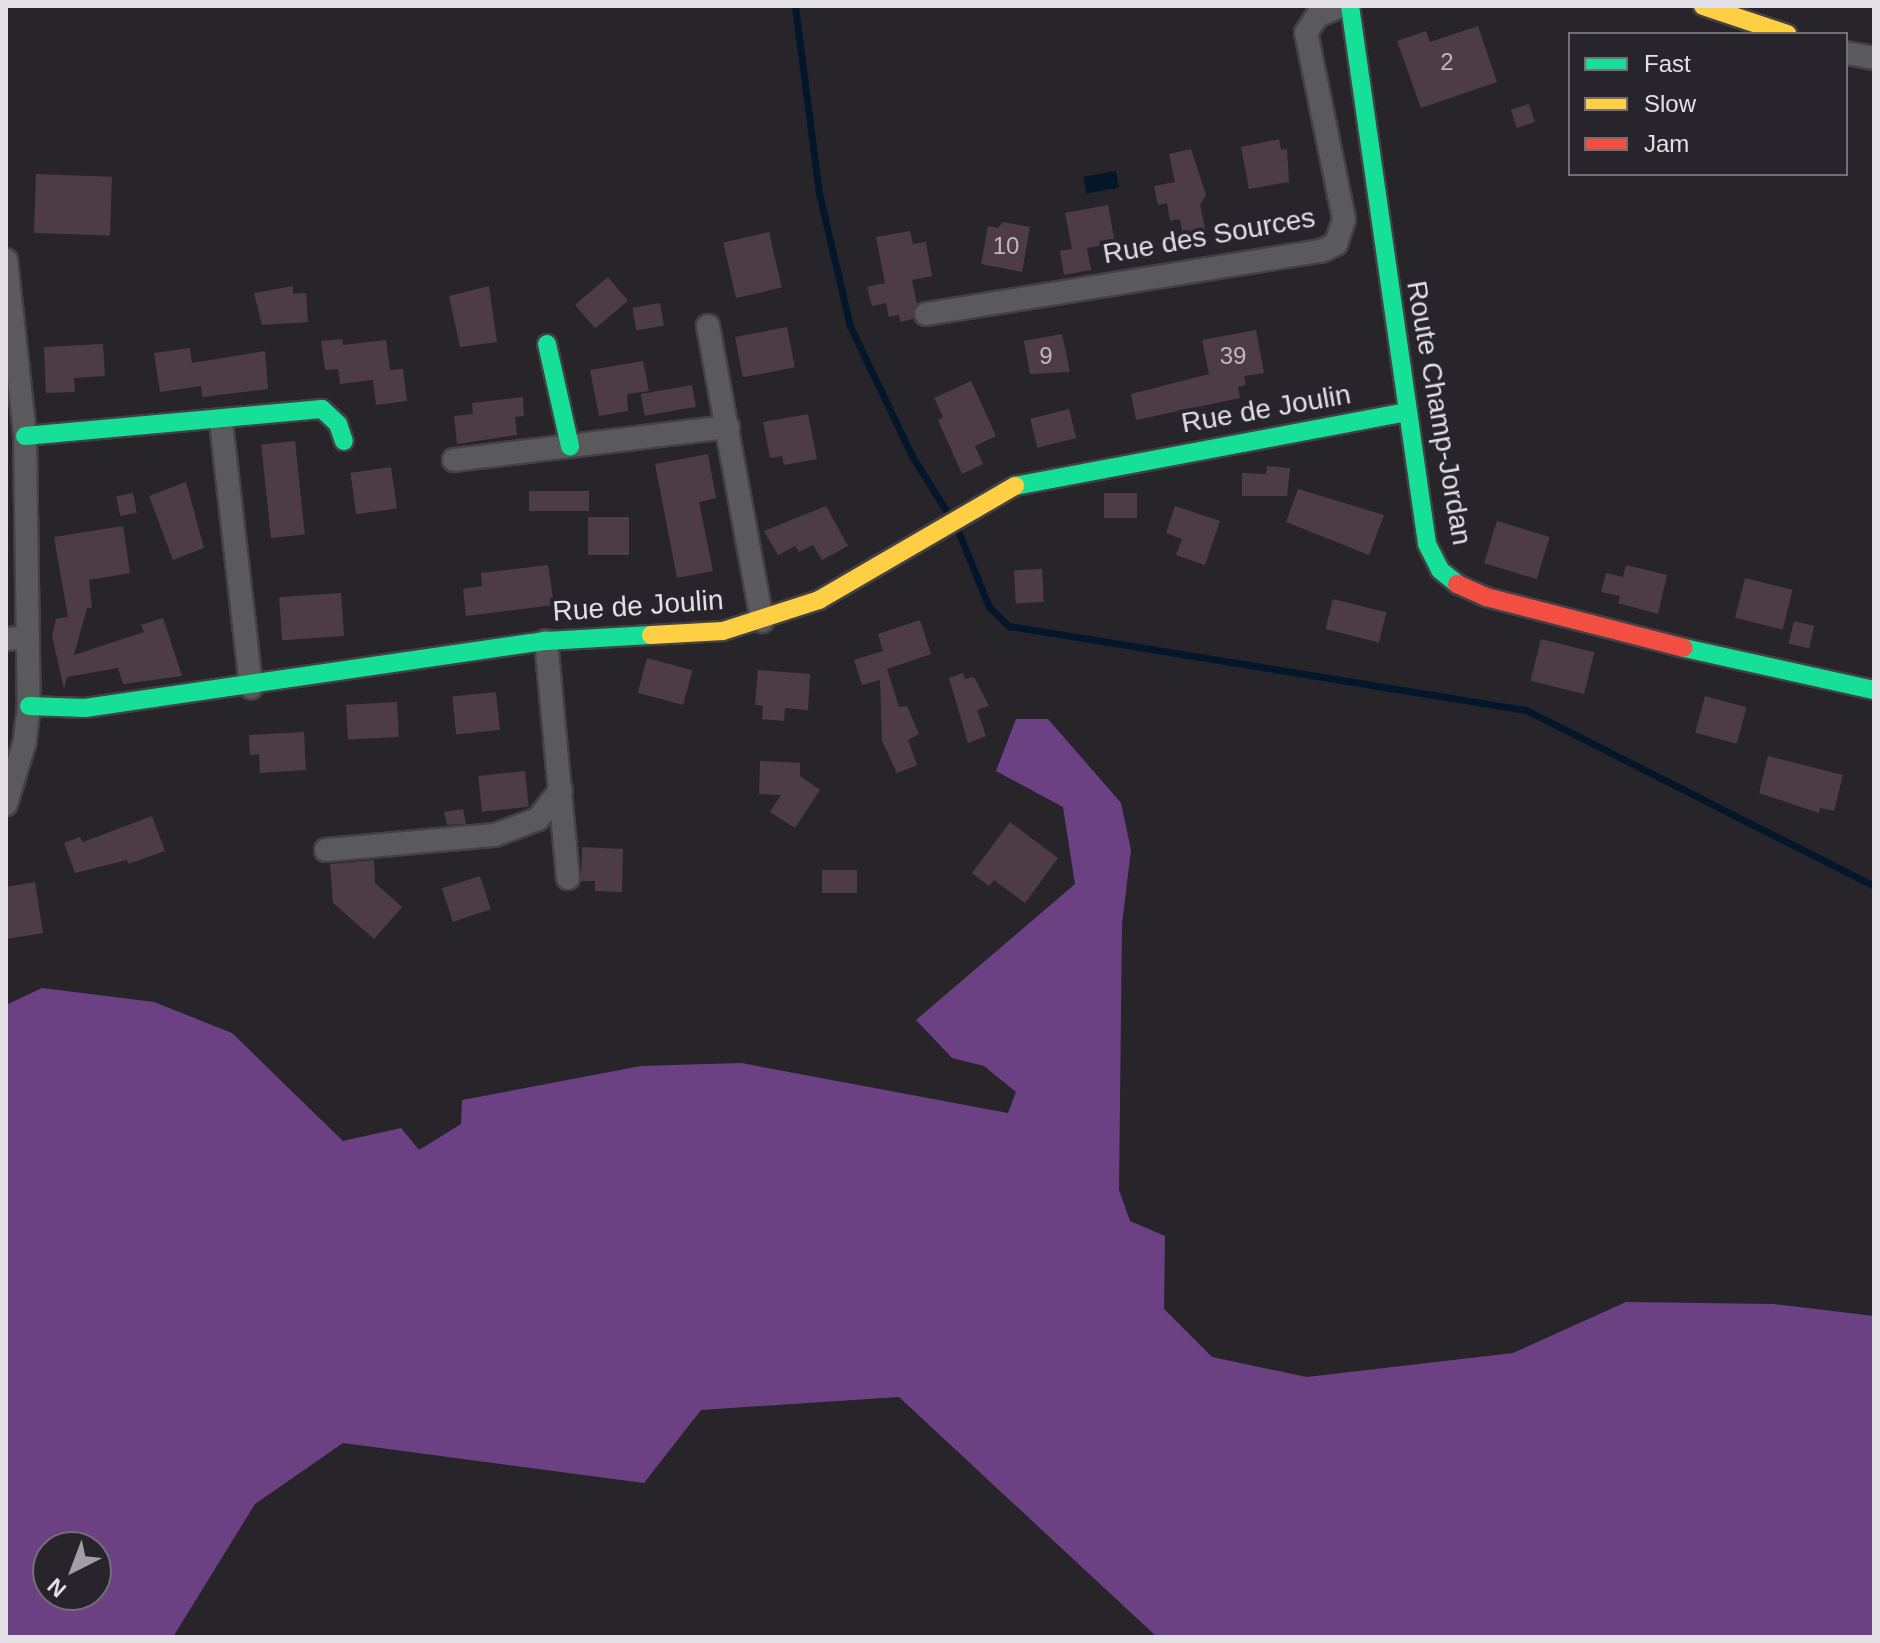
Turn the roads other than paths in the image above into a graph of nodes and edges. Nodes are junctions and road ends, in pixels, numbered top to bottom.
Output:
1 (1341, 6) edge
2 (1350, 6) edge
3 (1703, 6) edge
4 (1781, 32) edge
5 (1848, 53) edge
6 (1874, 58) edge
7 (6, 260) edge
8 (926, 314) dead end
9 (708, 326) dead end
10 (547, 344) dead end
11 (1405, 412) junction
12 (221, 422) junction
13 (728, 427) junction
14 (25, 436) junction
15 (344, 441) dead end
16 (570, 446) junction
17 (454, 460) dead end
18 (762, 621) junction
19 (17, 638) edge
20 (546, 641) junction
21 (251, 687) junction
22 (1874, 690) edge
23 (29, 706) junction
24 (13, 764) edge
25 (561, 790) junction
26 (6, 804) edge
27 (326, 850) dead end
28 (568, 878) dead end

1 - 8 street, Rue des Sources
2 - 11 street, Route Champ-Jordan
3 - 4 street
5 - 6 street
7 - 14 street
9 - 13 street
10 - 16 street
11 - 18 street, Rue de Joulin
11 - 22 street, Route Champ-Jordan
12 - 14 street
12 - 15 street
12 - 21 street
13 - 16 street
13 - 18 street
14 - 19 street
16 - 17 street
18 - 20 street, Rue de Joulin
19 - 23 street
20 - 21 street, Rue de Joulin
20 - 25 street
21 - 23 street, Rue de Joulin
23 - 24 street
24 - 26 street
25 - 27 street
25 - 28 street

